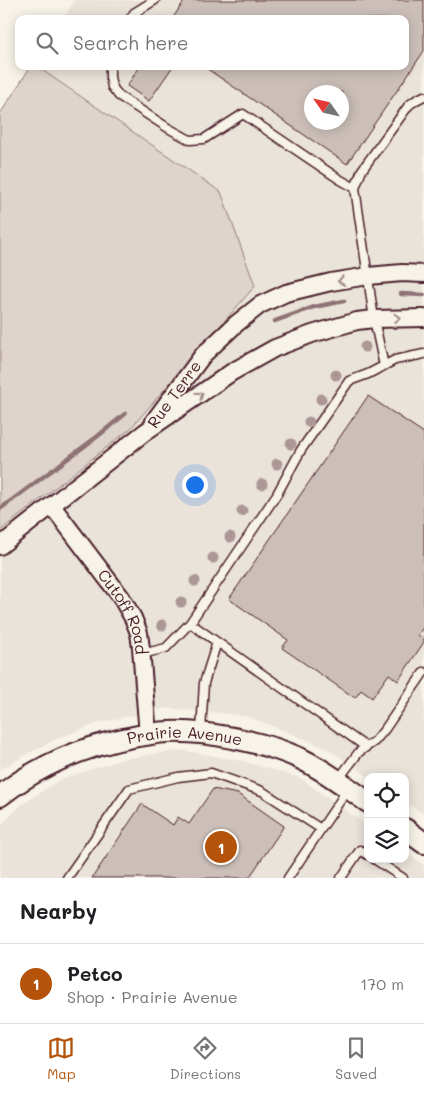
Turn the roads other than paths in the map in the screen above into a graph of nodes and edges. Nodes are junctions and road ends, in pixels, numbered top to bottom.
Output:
1 (155, 0) edge
2 (133, 15) edge
3 (110, 70) edge
4 (424, 96) edge
5 (355, 188) junction
6 (424, 274) edge
7 (368, 276) junction
8 (424, 318) edge
9 (374, 319) junction
10 (424, 354) edge
11 (384, 366) junction
12 (145, 432) junction
13 (52, 506) junction
14 (0, 546) edge
15 (190, 623) junction
16 (217, 642) junction
17 (142, 654) junction
18 (424, 672) edge
19 (200, 733) junction
20 (148, 735) junction
21 (366, 747) junction
22 (343, 785) junction
23 (0, 796) edge
24 (364, 799) edge
25 (321, 830) junction
26 (409, 832) edge
27 (424, 843) edge
28 (364, 852) edge
29 (380, 863) edge
30 (345, 877) edge
31 (67, 878) edge
32 (288, 878) edge
33 (403, 878) edge

1 - 2 lane
3 - 5 lane
4 - 5 lane
5 - 7 lane
6 - 7 street, Rue Terre
7 - 9 lane
7 -> 12 street, Rue Terre
9 -> 8 street, Rue Terre
9 - 11 lane
12 -> 9 street, Rue Terre
10 - 11 lane
11 - 15 lane
12 - 13 street
13 - 14 street
13 - 17 street, Cutoff Road
15 - 16 lane
15 - 17 lane
16 - 19 lane
16 - 21 lane
17 - 20 street, Cutoff Road
18 - 21 lane
19 - 20 street, Prairie Avenue
19 - 22 street, Prairie Avenue
20 - 23 street, Prairie Avenue
21 - 22 lane
22 - 24 street, Prairie Avenue
22 - 25 lane
25 - 31 lane
25 - 32 lane
26 - 27 street
28 - 30 lane
29 - 33 lane

